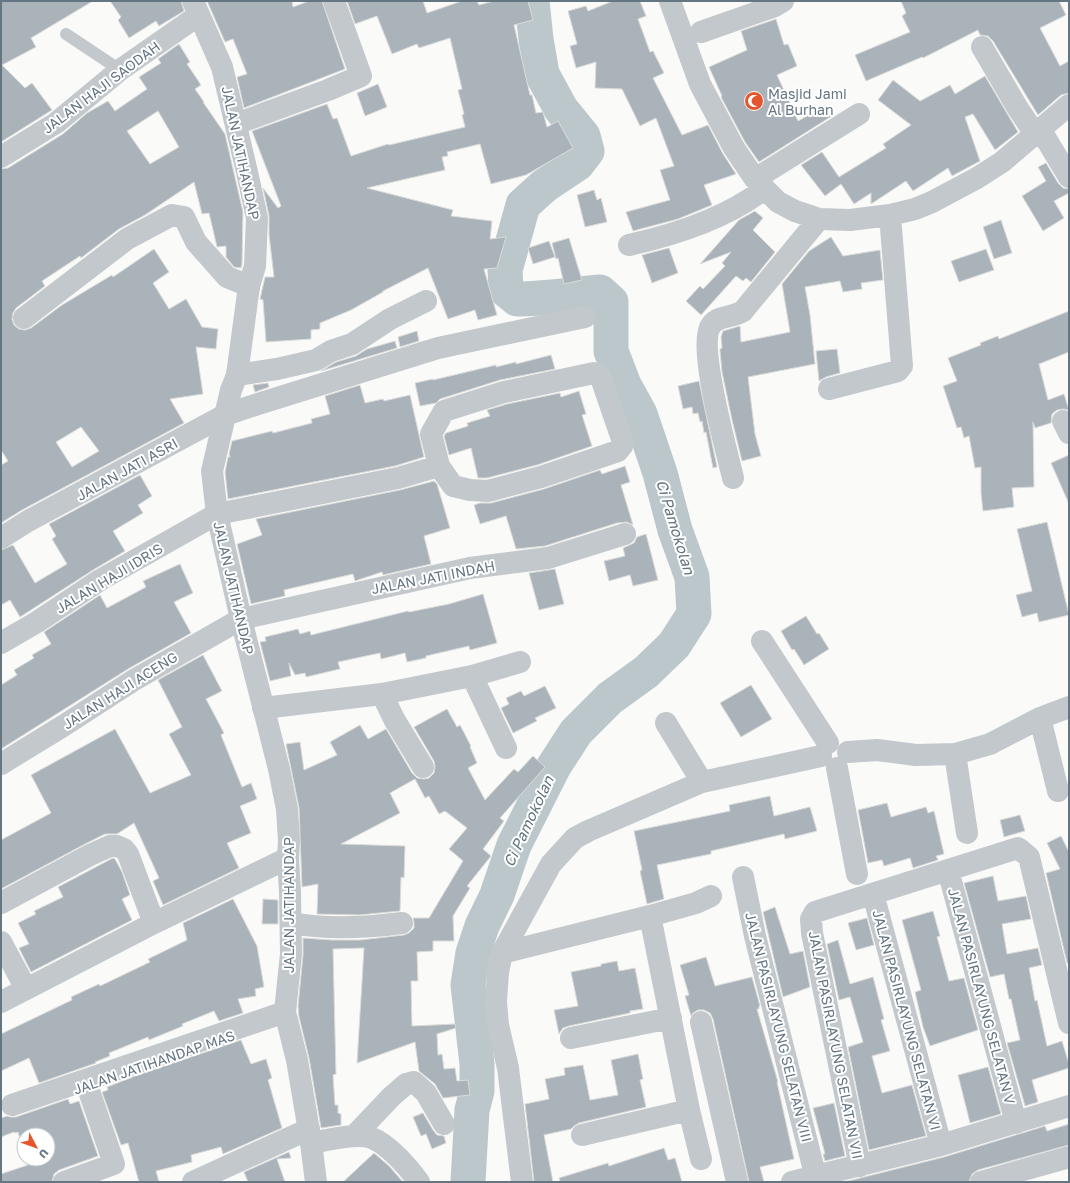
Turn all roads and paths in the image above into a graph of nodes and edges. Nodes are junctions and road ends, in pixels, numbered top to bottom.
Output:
1 (334, 1) edge
2 (670, 1) edge
3 (784, 1) edge
4 (196, 8) edge
5 (701, 32) dead end
6 (66, 34) dead end
7 (982, 47) dead end
8 (120, 70) junction
9 (1069, 105) edge
10 (859, 114) dead end
11 (236, 124) junction
12 (1038, 132) junction
13 (1, 157) edge
14 (1069, 177) edge
15 (759, 184) junction
16 (890, 215) junction
17 (819, 219) junction
18 (629, 245) dead end
19 (249, 286) junction
20 (426, 301) dead end
21 (585, 317) dead end
22 (24, 318) dead end
23 (237, 375) junction
24 (829, 389) dead end
25 (225, 415) junction
26 (438, 466) junction
27 (733, 478) dead end
28 (217, 514) junction
29 (625, 534) dead end
30 (1, 538) edge
31 (241, 619) junction
32 (762, 641) dead end
33 (1, 643) edge
34 (520, 662) dead end
35 (472, 676) junction
36 (382, 694) junction
37 (1069, 707) edge
38 (263, 708) junction
39 (1040, 718) junction
40 (666, 722) dead end
41 (506, 748) dead end
42 (956, 754) junction
43 (834, 755) junction
44 (1, 764) edge
45 (423, 767) dead end
46 (702, 782) junction
47 (1058, 791) dead end
48 (967, 833) dead end
49 (288, 858) junction
50 (948, 870) junction
51 (857, 874) dead end
52 (743, 877) dead end
53 (873, 894) junction
54 (711, 896) dead end
55 (1, 903) edge
56 (650, 916) junction
57 (154, 923) junction
58 (291, 923) junction
59 (402, 923) dead end
60 (1, 942) edge
61 (502, 953) junction
62 (26, 989) junction
63 (1, 1002) edge
64 (286, 1014) junction
65 (671, 1018) junction
66 (701, 1022) dead end
67 (1069, 1023) edge
68 (571, 1038) dead end
69 (86, 1085) junction
70 (1069, 1106) edge
71 (689, 1110) junction
72 (1016, 1123) junction
73 (444, 1124) dead end
74 (582, 1135) dead end
75 (310, 1136) junction
76 (354, 1136) junction
77 (941, 1145) junction
78 (1069, 1157) edge
79 (702, 1159) dead end
80 (860, 1166) junction
81 (816, 1179) edge
82 (314, 1181) edge
83 (64, 1182) edge
84 (193, 1182) edge
85 (419, 1182) edge
86 (522, 1182) edge
87 (737, 1182) edge
88 (792, 1182) edge
89 (981, 1182) edge

1 - 11 street
2 - 15 street
3 - 5 street
4 - 8 street, JALAN HAJI SAODAH
4 - 11 street, JALAN JATIHANDAP
6 - 8 lane
7 - 12 street
8 - 13 street, JALAN HAJI SAODAH
9 - 12 street
10 - 15 street
11 - 19 street, JALAN JATIHANDAP
12 - 14 street
12 - 16 street
15 - 17 street
15 - 18 street
16 - 17 street
16 - 24 street
17 - 27 street
19 - 22 street
19 - 23 street, JALAN JATIHANDAP
20 - 23 street
21 - 25 street, JALAN JATI ASRI
23 - 25 street, JALAN JATIHANDAP
25 - 28 street, JALAN JATIHANDAP
25 - 30 street, JALAN JATI ASRI
26 - 26 street
26 - 28 street, JALAN HAJI IDRIS
28 - 31 street, JALAN JATIHANDAP
28 - 33 street, JALAN HAJI IDRIS
29 - 31 street, JALAN JATI INDAH
31 - 38 street, JALAN JATIHANDAP
31 - 44 street, JALAN HAJI ACENG
32 - 43 street
34 - 35 street
35 - 36 street
35 - 41 street
36 - 38 street
36 - 45 street
37 - 39 street
38 - 49 street, JALAN JATIHANDAP
39 - 42 street
39 - 47 street
40 - 46 street
42 - 43 street
42 - 48 street
43 - 46 street
43 - 51 street
46 - 61 street
49 - 57 street
49 - 58 street, JALAN JATIHANDAP
50 - 53 street, JALAN PASIRLAYUNG SELATAN VII
50 - 67 street, JALAN PASIRLAYUNG SELATAN VII
50 - 72 street, JALAN PASIRLAYUNG SELATAN V
52 - 81 street, JALAN PASIRLAYUNG SELATAN VIII
53 - 77 street, JALAN PASIRLAYUNG SELATAN VI
53 - 80 street, JALAN PASIRLAYUNG SELATAN VII
54 - 56 street
55 - 57 street
56 - 61 street
56 - 65 street
57 - 62 street
58 - 59 street
58 - 64 street, JALAN JATIHANDAP
60 - 62 street
61 - 86 street
62 - 63 street
64 - 69 street, JALAN JATIHANDAP MAS
64 - 69 street, JALAN JATIHANDAP MAS
64 - 75 street, JALAN JATIHANDAP
65 - 68 street
65 - 71 street
66 - 87 street
69 - 83 street
70 - 72 street
71 - 74 street
71 - 79 street
72 - 77 street
73 - 76 street
75 - 76 street
75 - 82 street, JALAN JATIHANDAP
75 - 84 street
76 - 85 street
77 - 80 street
78 - 89 street
80 - 81 street
81 - 88 street

